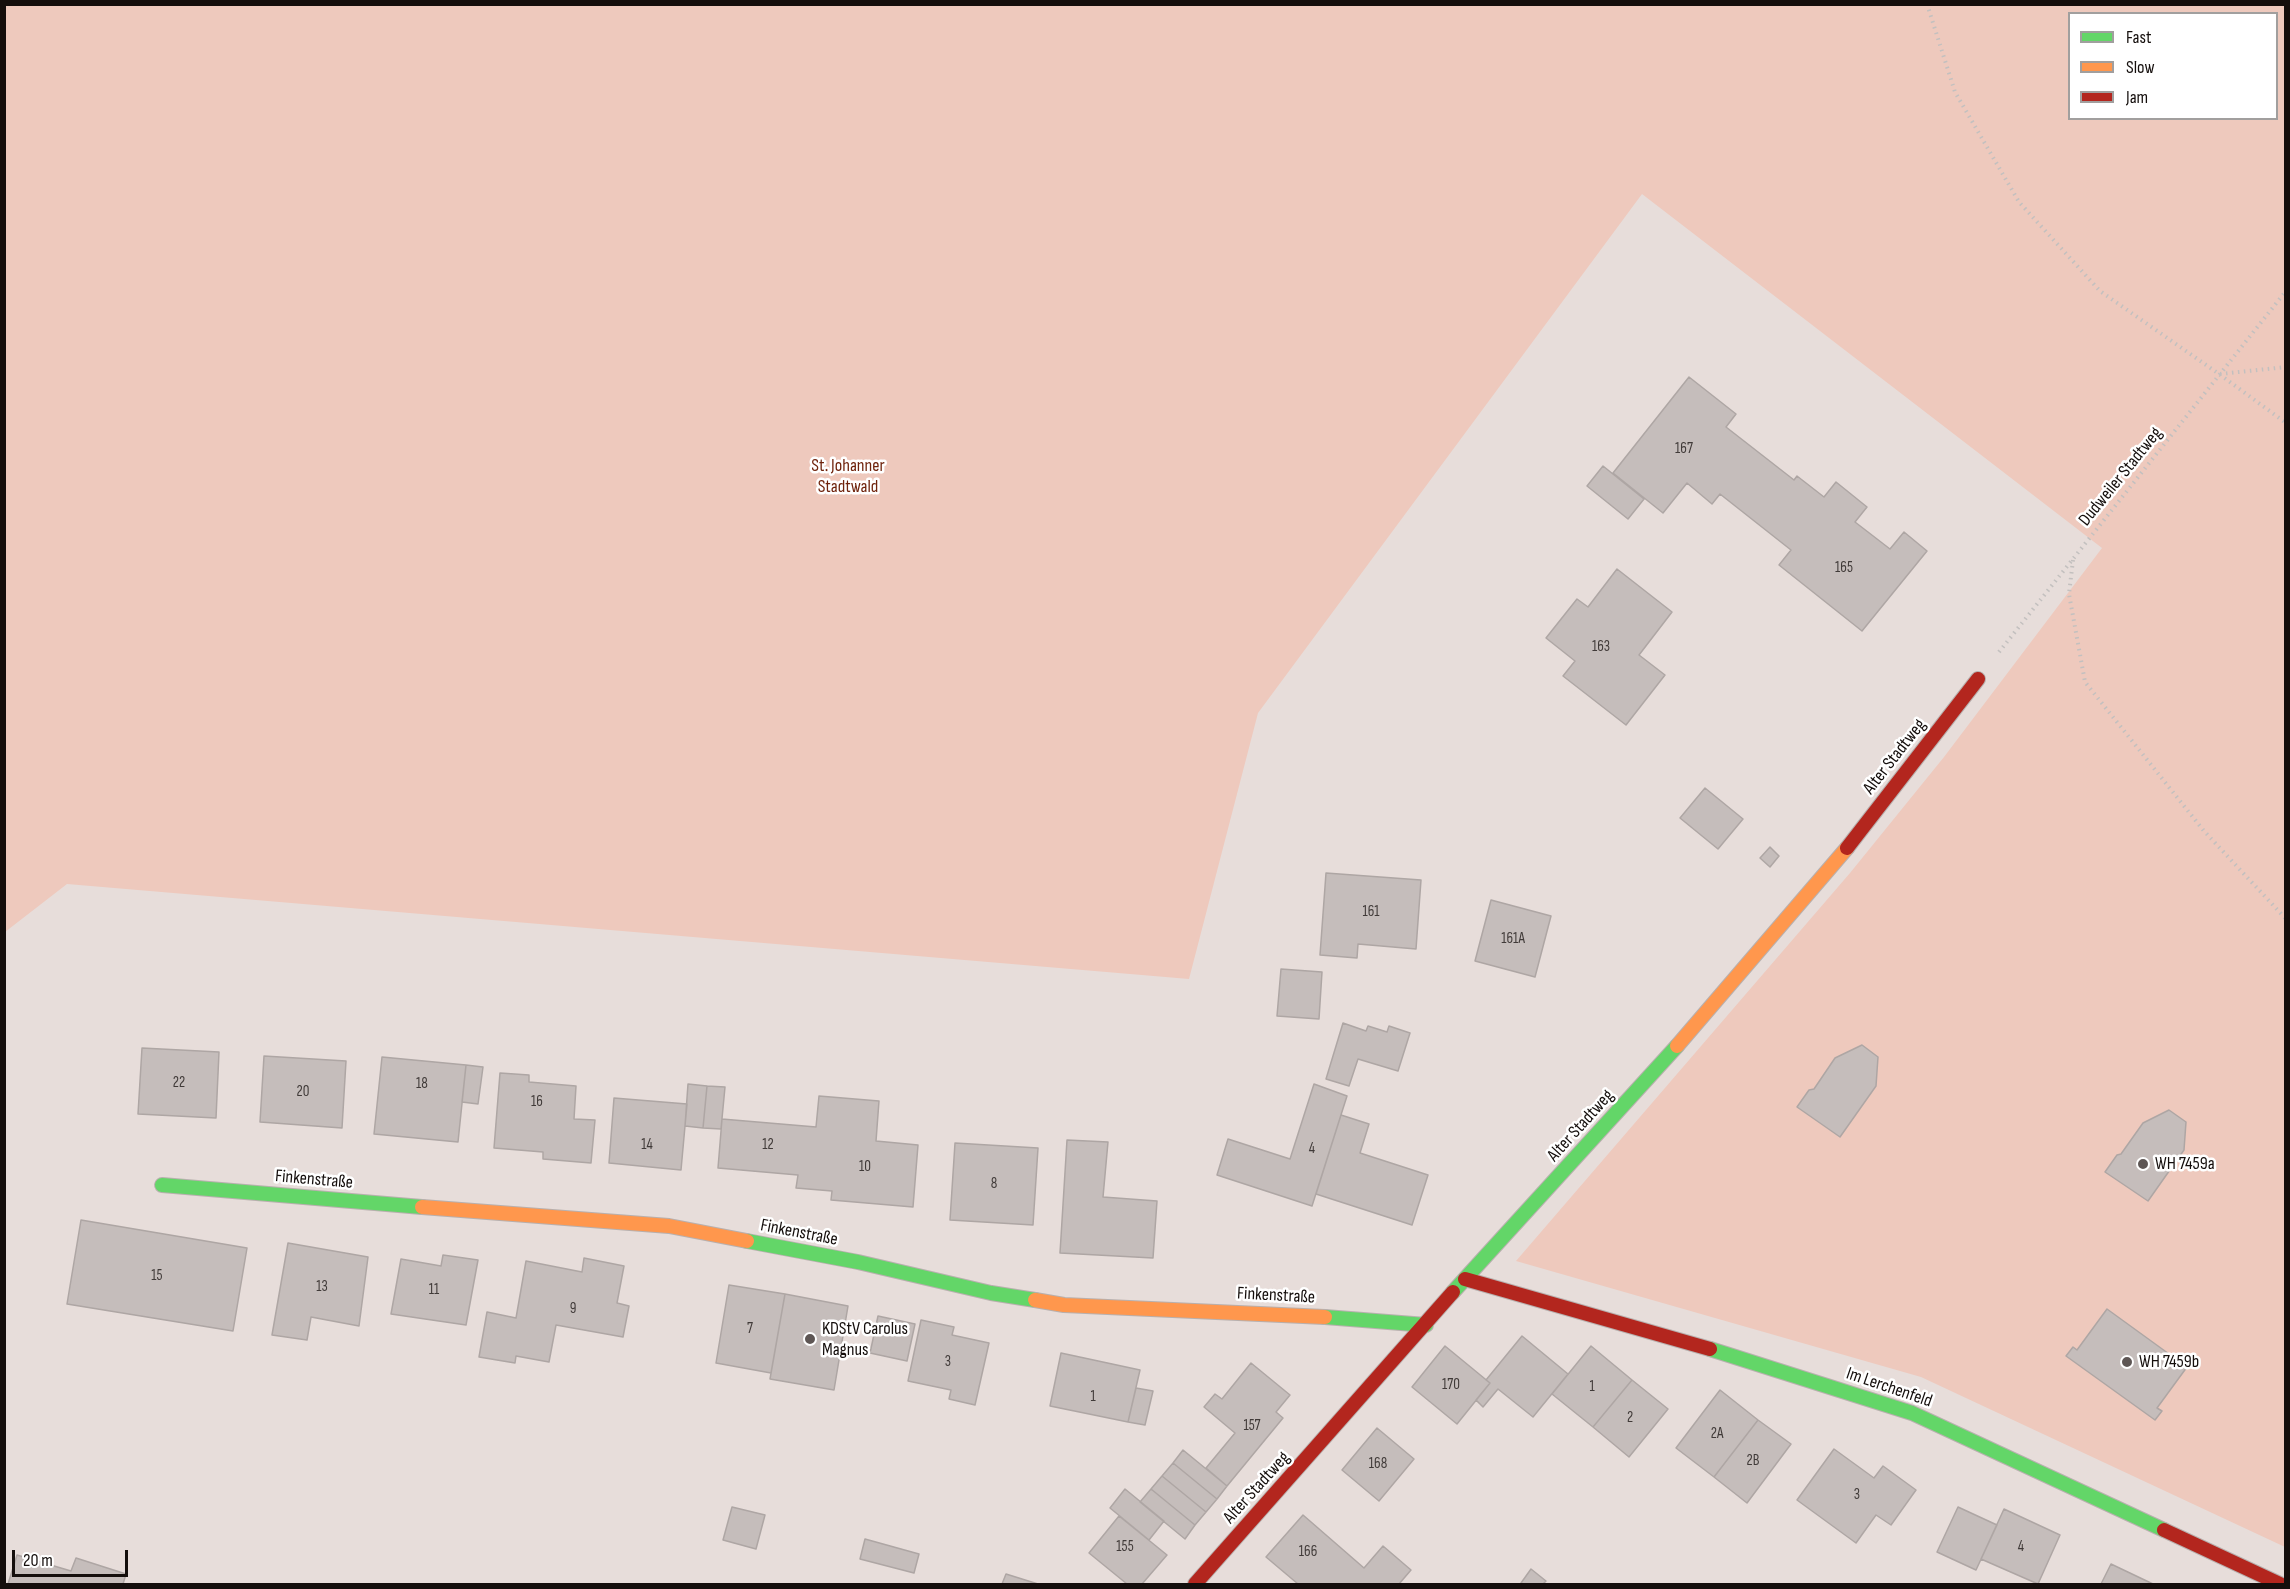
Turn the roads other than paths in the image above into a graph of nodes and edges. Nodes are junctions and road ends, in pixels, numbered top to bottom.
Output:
1 (1978, 679) road end
2 (162, 1185) dead end
3 (1465, 1279) junction
4 (1426, 1325) junction
5 (1195, 1584) edge
6 (2280, 1584) edge

1 - 3 street, Alter Stadtweg
2 - 4 street, Finkenstraße
3 - 4 street, Alter Stadtweg
3 - 6 street, Im Lerchenfeld
4 - 5 street, Alter Stadtweg

